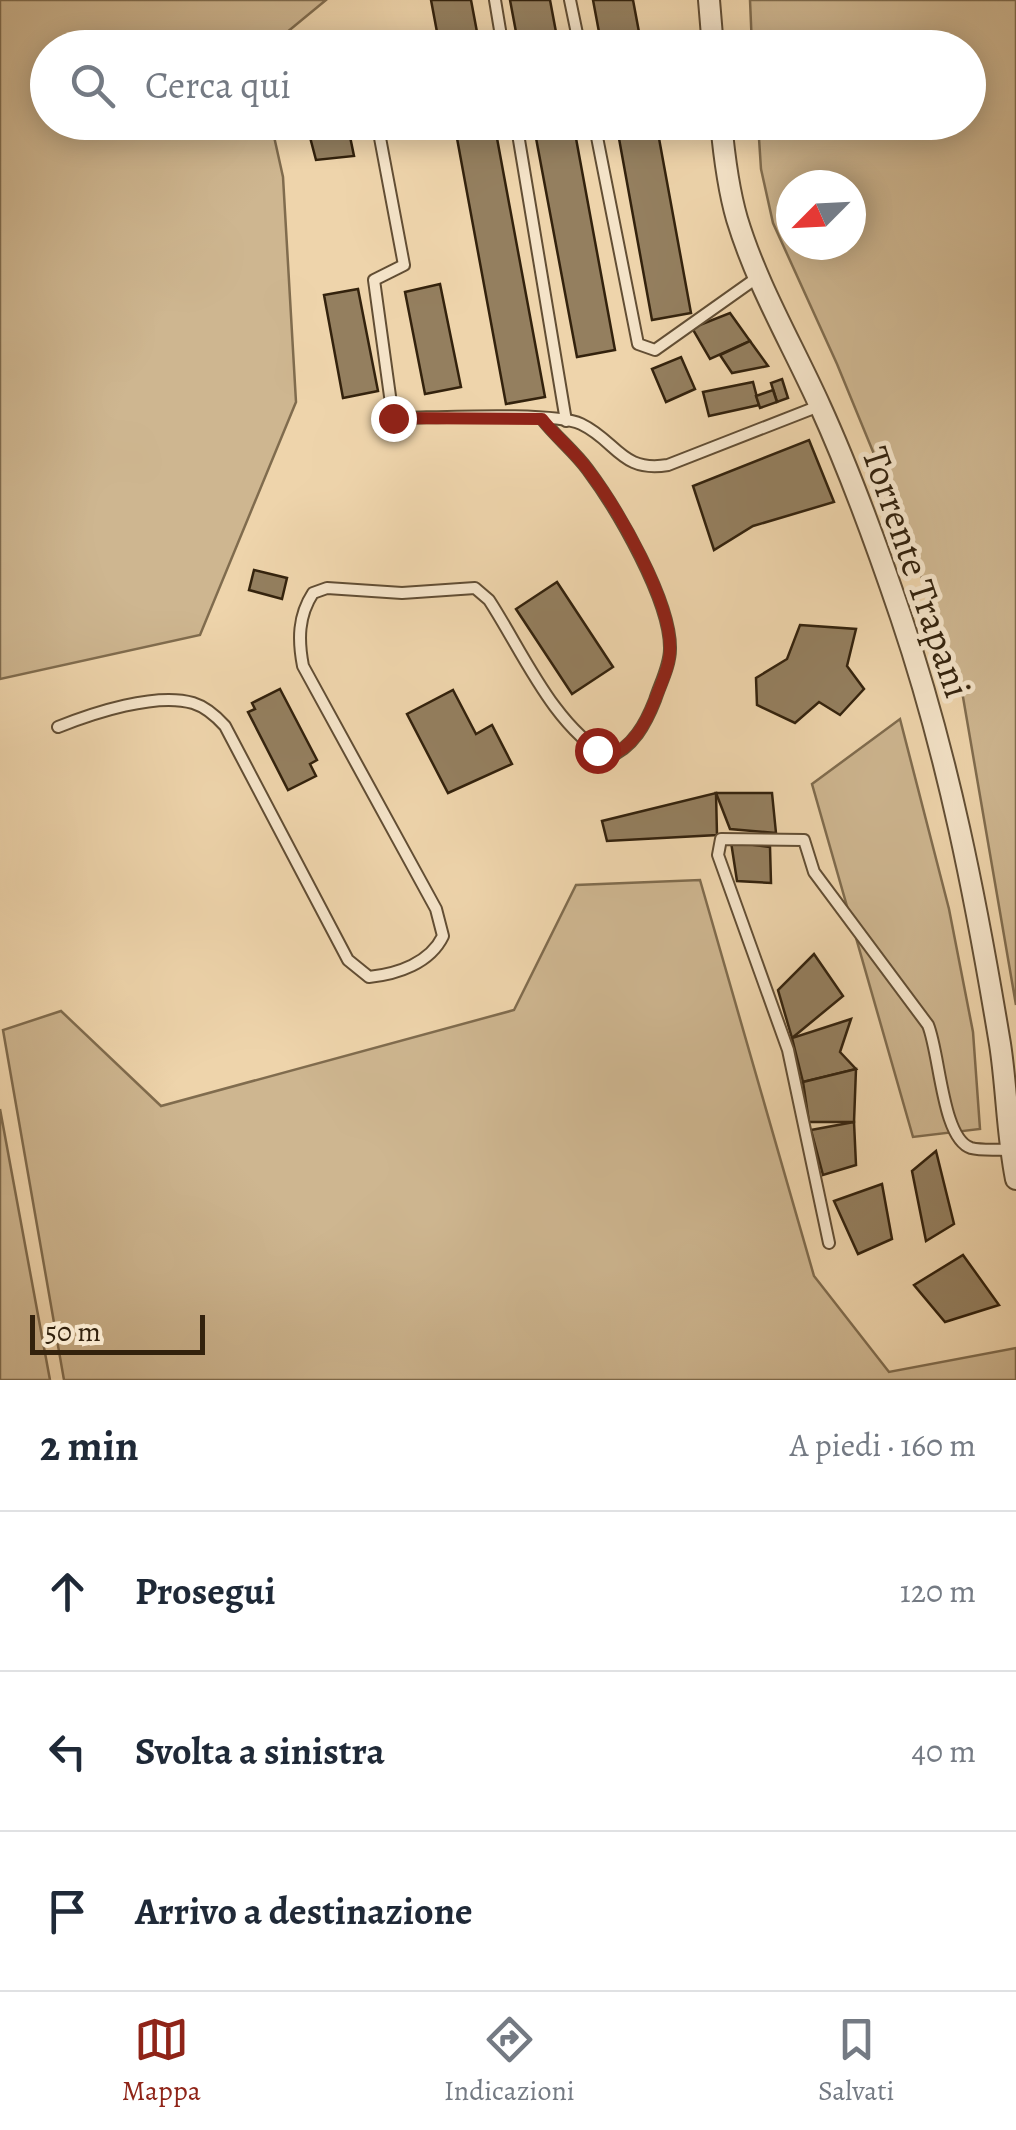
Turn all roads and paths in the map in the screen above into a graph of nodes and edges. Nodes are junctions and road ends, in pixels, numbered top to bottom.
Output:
1 (495, 0) edge
2 (570, 0) edge
3 (709, 0) edge
4 (719, 0) edge
5 (500, 30) edge
6 (576, 30) edge
7 (712, 30) edge
8 (721, 30) edge
9 (380, 140) edge
10 (519, 140) edge
11 (598, 140) edge
12 (723, 140) edge
13 (734, 140) edge
14 (759, 277) junction
15 (820, 406) junction
16 (542, 419) junction
17 (566, 421) junction
18 (58, 727) dead end
19 (1016, 1074) edge
20 (1011, 1150) junction
21 (1016, 1178) edge
22 (829, 1243) dead end

1 - 5 lane
2 - 6 lane
3 - 7 street
4 - 8 street
9 - 16 lane
10 - 17 lane
11 - 14 lane
12 - 14 street, Torrente Trapani
13 - 19 street
14 - 15 street, Torrente Trapani
15 - 17 lane
15 - 20 street, Torrente Trapani
16 - 17 lane
16 - 18 lane
20 - 21 street, Torrente Trapani
20 - 22 lane

